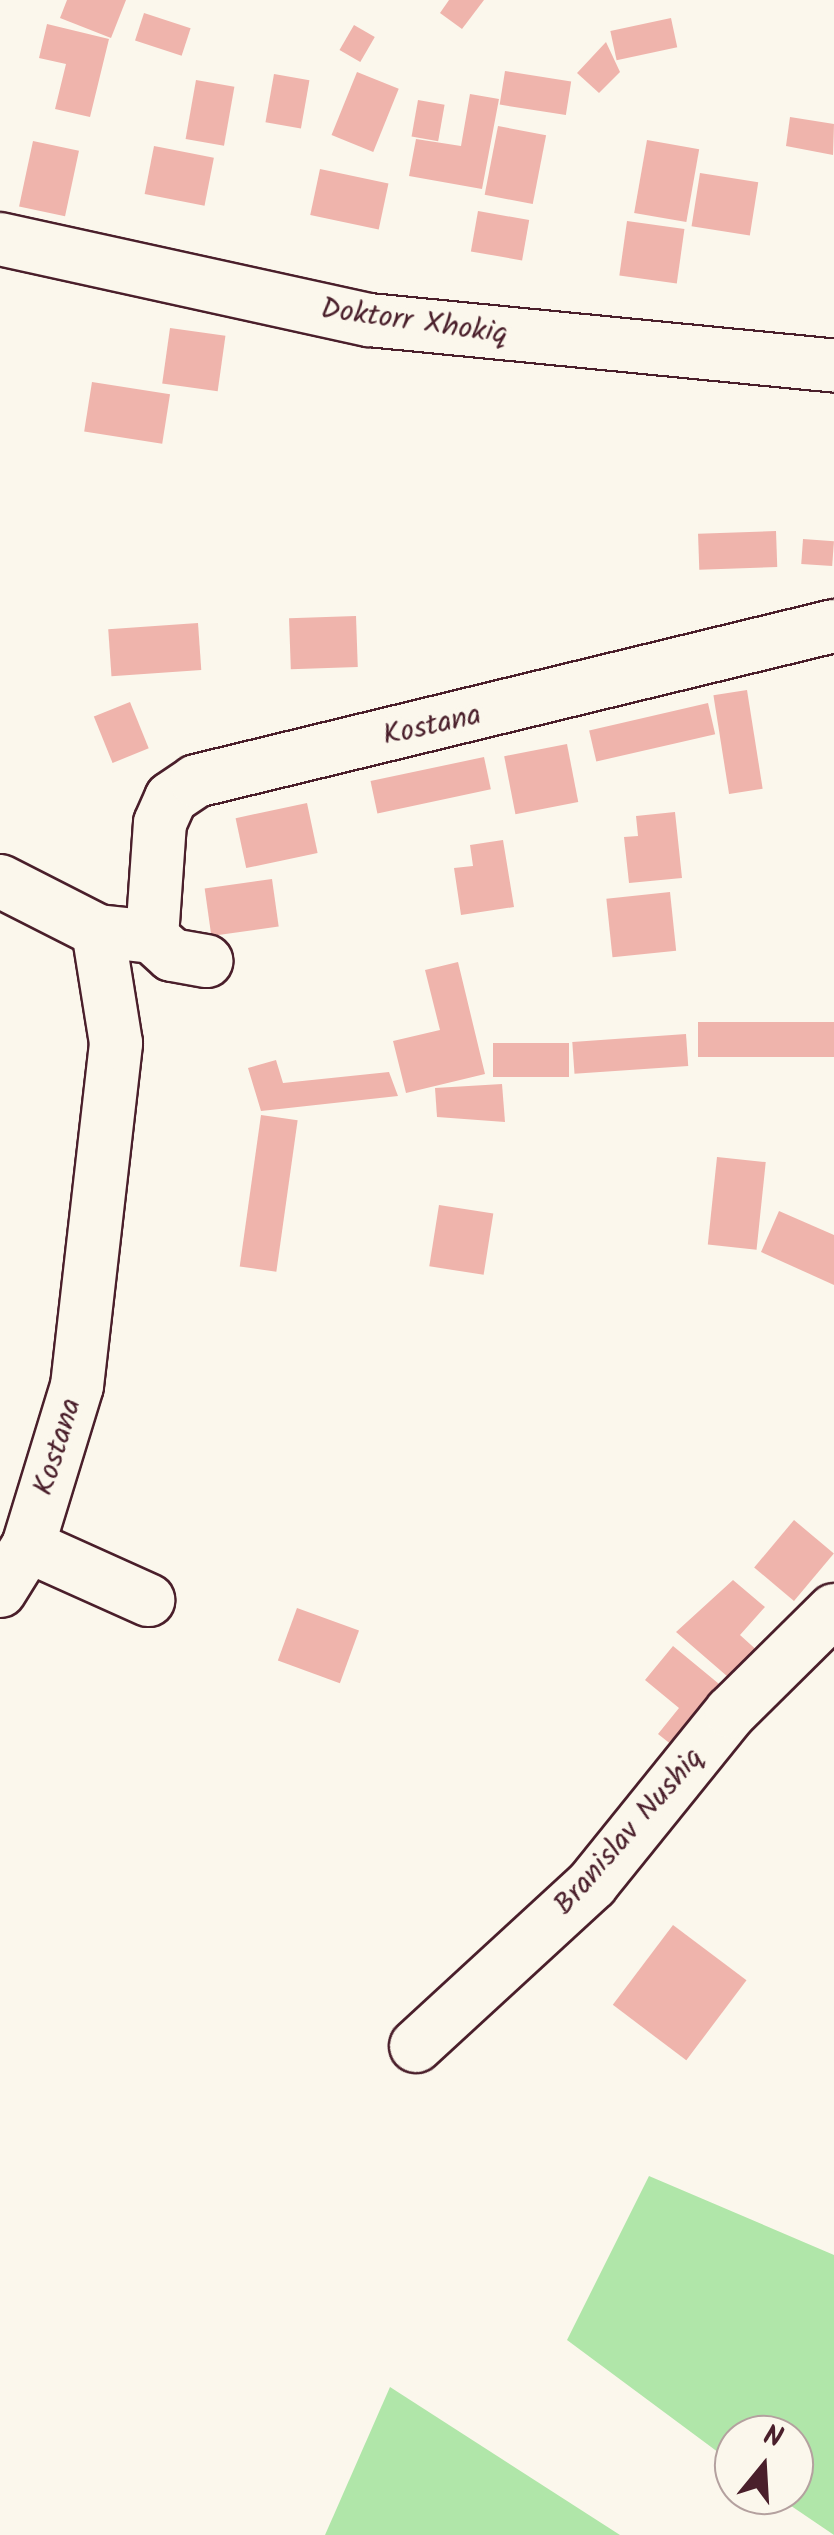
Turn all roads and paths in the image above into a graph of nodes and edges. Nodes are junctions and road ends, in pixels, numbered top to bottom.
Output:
1 (0, 238) edge
2 (834, 366) edge
3 (834, 626) edge
4 (0, 881) edge
5 (98, 931) junction
6 (152, 937) junction
7 (206, 961) dead end
8 (28, 1546) junction
9 (0, 1591) edge
10 (148, 1600) dead end
11 (834, 1610) edge
12 (416, 2046) dead end

1 - 2 street, Doktorr Xhokiq
3 - 6 street, Kostana
4 - 5 street
5 - 6 street
5 - 8 street, Kostana
6 - 7 street
8 - 9 street, Kostana
8 - 10 street
11 - 12 street, Branislav Nushiq

